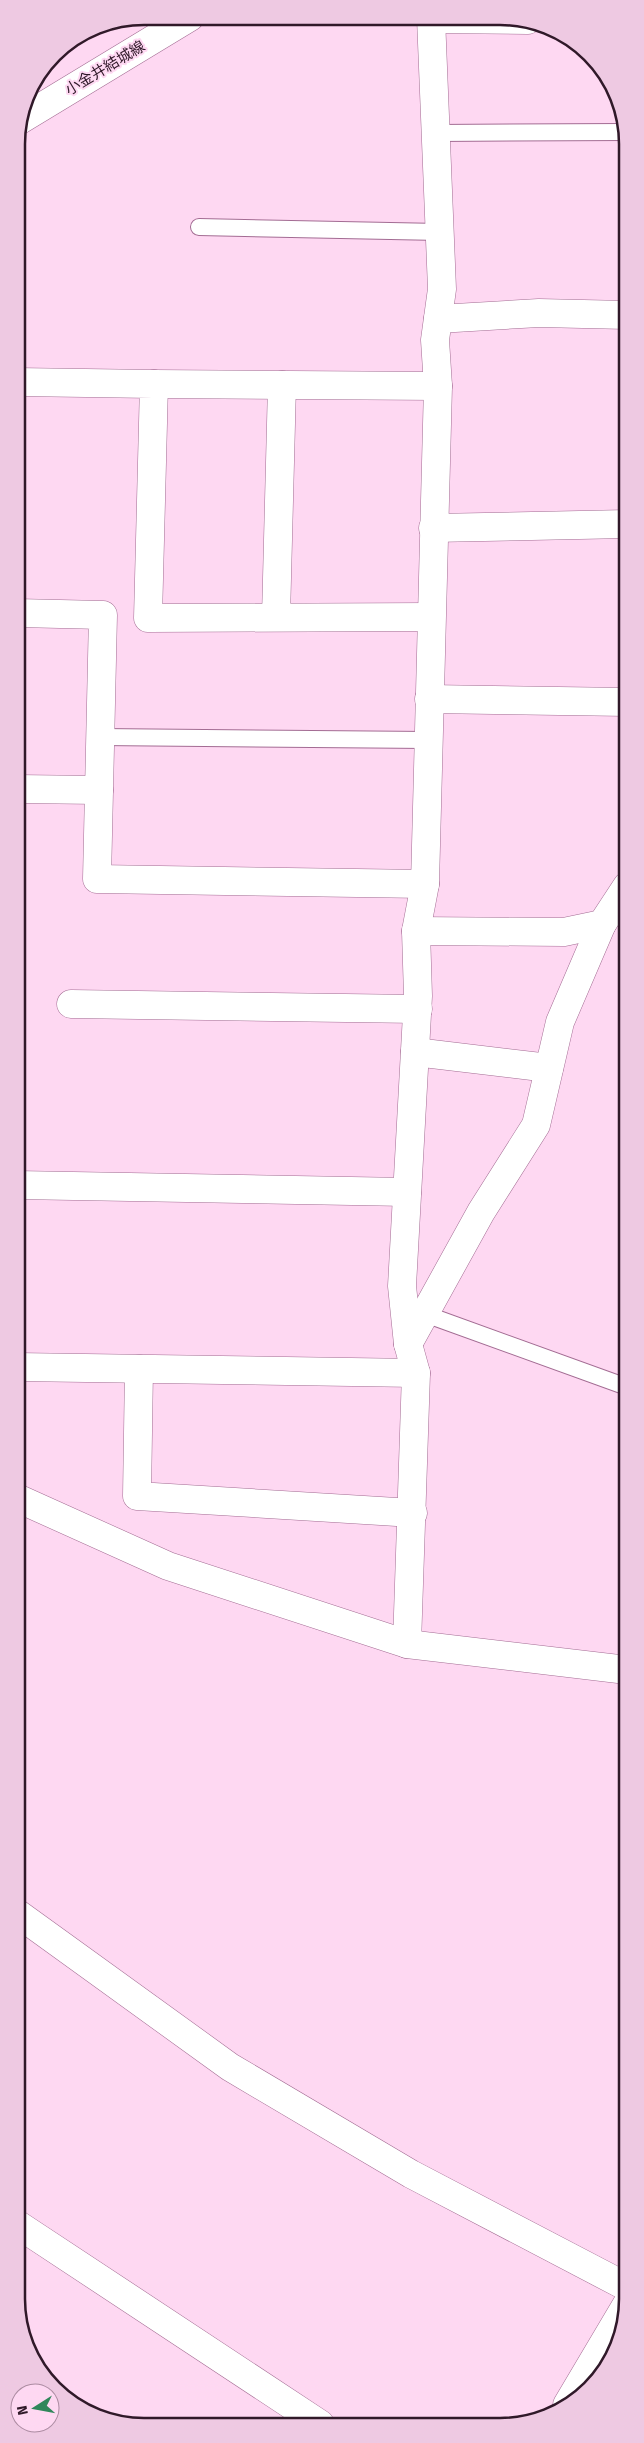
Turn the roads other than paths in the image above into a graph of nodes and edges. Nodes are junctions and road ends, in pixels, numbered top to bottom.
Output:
1 (175, 25) edge
2 (431, 25) edge
3 (29, 115) edge
4 (618, 132) edge
5 (436, 133) junction
6 (199, 227) dead end
7 (440, 232) junction
8 (619, 315) edge
9 (438, 319) junction
10 (25, 382) edge
11 (154, 384) junction
12 (282, 385) junction
13 (438, 386) junction
14 (619, 524) edge
15 (433, 528) junction
16 (25, 613) edge
17 (276, 617) junction
18 (431, 617) junction
19 (429, 699) junction
20 (619, 702) edge
21 (100, 737) junction
22 (428, 740) junction
23 (25, 789) edge
24 (99, 790) junction
25 (425, 884) junction
26 (619, 898) edge
27 (602, 924) junction
28 (416, 931) junction
29 (71, 1004) dead end
30 (418, 1009) junction
31 (415, 1052) junction
32 (549, 1068) junction
33 (25, 1185) edge
34 (407, 1192) junction
35 (425, 1314) junction
36 (408, 1344) junction
37 (25, 1367) edge
38 (139, 1369) junction
39 (416, 1373) junction
40 (619, 1384) edge
41 (25, 1502) edge
42 (413, 1513) junction
43 (407, 1644) junction
44 (619, 1669) edge
45 (25, 1920) edge
46 (25, 2229) edge
47 (619, 2282) edge
48 (617, 2323) edge
49 (576, 2391) edge
50 (309, 2418) edge

1 - 3 street, 小金井結城線
2 - 5 street
4 - 5 lane
5 - 7 street
6 - 7 lane
7 - 9 street
8 - 9 street
9 - 13 street
10 - 11 street
11 - 12 street
11 - 17 street
12 - 13 street
12 - 17 street
13 - 15 street
14 - 15 street
15 - 18 street
16 - 21 street
17 - 18 street
18 - 19 street
19 - 20 street
19 - 22 street
21 - 22 lane
21 - 24 street
22 - 25 street
23 - 24 street
24 - 25 street
25 - 28 street
26 - 27 street
27 - 28 street
27 - 32 street
28 - 30 street
29 - 30 street
30 - 31 street
31 - 32 street
31 - 34 street
32 - 35 street
33 - 34 street
34 - 36 street
35 - 36 street
35 - 40 lane
36 - 39 street
37 - 38 street
38 - 39 street
38 - 42 street
39 - 42 street
41 - 43 street
42 - 43 street
43 - 44 street
45 - 47 street
46 - 50 street
48 - 49 street

